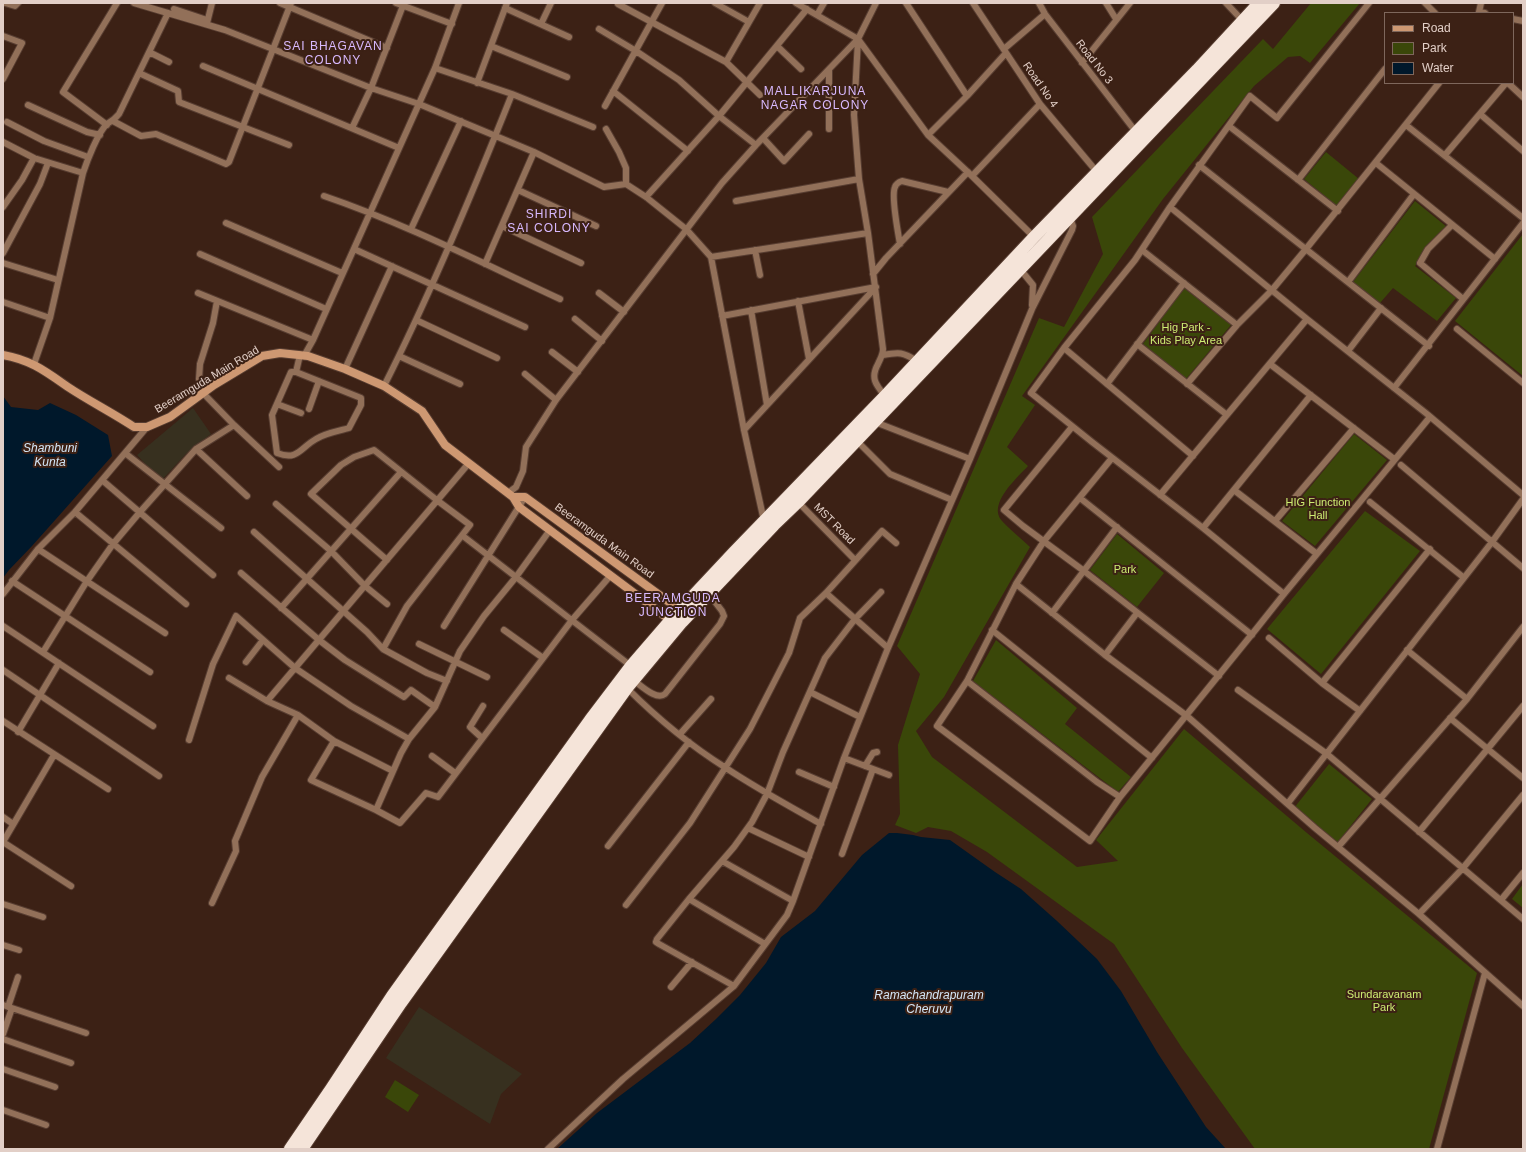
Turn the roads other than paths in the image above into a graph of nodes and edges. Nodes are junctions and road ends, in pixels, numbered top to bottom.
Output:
1 (5, 3) edge
2 (18, 3) edge
3 (117, 3) edge
4 (134, 3) edge
5 (212, 3) edge
6 (280, 3) edge
7 (460, 3) edge
8 (551, 3) edge
9 (662, 3) edge
10 (714, 3) edge
11 (760, 3) edge
12 (796, 3) edge
13 (824, 3) edge
14 (876, 3) edge
15 (906, 3) edge
16 (973, 3) edge
17 (1039, 3) edge
18 (1106, 3) edge
19 (1130, 3) edge
20 (1226, 3) edge
21 (1258, 3) edge
22 (1274, 3) edge
23 (1369, 3) edge
24 (1425, 3) edge
25 (401, 4) edge
26 (618, 4) dead end
27 (290, 5) edge
28 (506, 6) edge
29 (807, 9) junction
30 (173, 10) edge
31 (1432, 12) edge
32 (1045, 14) junction
33 (817, 15) junction
34 (1116, 19) junction
35 (1242, 20) junction
36 (207, 22) junction
37 (749, 22) junction
38 (651, 23) junction
39 (452, 24) junction
40 (541, 24) junction
41 (599, 29) dead end
42 (3, 36) edge
43 (569, 37) dead end
44 (858, 39) junction
45 (491, 46) junction
46 (776, 46) junction
47 (387, 48) junction
48 (273, 49) junction
49 (636, 51) junction
50 (1005, 51) junction
51 (149, 52) junction
52 (1213, 60) junction
53 (169, 62) dead end
54 (726, 62) junction
55 (1082, 63) junction
56 (203, 66) dead end
57 (435, 68) junction
58 (801, 69) dead end
59 (829, 70) junction
60 (1384, 70) edge
61 (139, 73) junction
62 (1200, 73) junction
63 (567, 77) dead end
64 (3, 79) edge
65 (747, 82) junction
66 (477, 83) junction
67 (1438, 84) edge
68 (1506, 84) edge
69 (1508, 84) edge
70 (258, 88) junction
71 (371, 88) junction
72 (613, 91) junction
73 (512, 94) junction
74 (760, 95) dead end
75 (967, 96) junction
76 (1523, 97) edge
77 (419, 104) junction
78 (1040, 104) junction
79 (28, 105) dead end
80 (605, 106) dead end
81 (1480, 114) junction
82 (719, 116) junction
83 (113, 121) junction
84 (461, 121) junction
85 (7, 122) dead end
86 (107, 125) junction
87 (1406, 125) junction
88 (1229, 126) junction
89 (242, 127) junction
90 (593, 127) dead end
91 (352, 128) junction
92 (606, 129) dead end
93 (830, 129) dead end
94 (1136, 132) junction
95 (809, 134) dead end
96 (100, 135) junction
97 (496, 135) junction
98 (928, 135) junction
99 (763, 138) junction
100 (3, 142) edge
101 (289, 145) dead end
102 (756, 145) junction
103 (399, 148) junction
104 (688, 151) junction
105 (1523, 151) edge
106 (534, 152) junction
107 (1445, 155) junction
108 (88, 157) junction
109 (34, 158) junction
110 (1376, 163) junction
111 (48, 164) junction
112 (1199, 165) junction
113 (1098, 172) junction
114 (83, 173) junction
115 (970, 174) junction
116 (859, 179) junction
117 (1298, 180) junction
118 (626, 184) junction
119 (518, 190) junction
120 (948, 192) junction
121 (1414, 194) junction
122 (324, 196) dead end
123 (646, 197) junction
124 (736, 201) dead end
125 (3, 207) edge
126 (1170, 207) junction
127 (1338, 211) junction
128 (370, 212) junction
129 (1070, 218) junction
130 (1523, 218) edge
131 (226, 223) dead end
132 (1523, 223) edge
133 (1452, 224) junction
134 (502, 226) junction
135 (596, 226) dead end
136 (411, 229) junction
137 (686, 229) junction
138 (868, 233) junction
139 (1034, 237) junction
140 (900, 244) junction
141 (449, 247) junction
142 (354, 249) junction
143 (1306, 249) junction
144 (755, 250) junction
145 (1142, 250) junction
146 (3, 253) edge
147 (200, 254) dead end
148 (711, 257) junction
149 (1495, 259) junction
150 (3, 263) edge
151 (582, 263) dead end
152 (485, 264) junction
153 (392, 266) junction
154 (1020, 270) junction
155 (342, 273) junction
156 (874, 274) junction
157 (760, 275) dead end
158 (58, 280) junction
159 (1348, 282) junction
160 (1184, 283) junction
161 (432, 284) junction
162 (876, 287) junction
163 (1272, 290) junction
164 (198, 293) dead end
165 (599, 293) dead end
166 (560, 299) dead end
167 (1463, 299) junction
168 (217, 301) junction
169 (798, 301) junction
170 (3, 302) edge
171 (1381, 308) junction
172 (326, 309) junction
173 (1032, 309) junction
174 (751, 310) junction
175 (624, 312) junction
176 (722, 316) junction
177 (50, 318) junction
178 (575, 319) dead end
179 (416, 320) junction
180 (1307, 320) junction
181 (1237, 325) junction
182 (525, 327) dead end
183 (1457, 329) dead end
184 (313, 340) junction
185 (602, 341) junction
186 (1137, 344) junction
187 (1429, 346) junction
188 (1064, 348) junction
189 (1348, 351) junction
190 (552, 352) dead end
191 (883, 354) junction
192 (3, 355) edge
193 (302, 356) junction
194 (399, 356) junction
195 (496, 358) dead end
196 (809, 359) junction
197 (917, 361) junction
198 (34, 364) junction
199 (1270, 364) junction
200 (345, 369) junction
201 (296, 372) junction
202 (578, 372) junction
203 (525, 374) dead end
204 (319, 381) junction
205 (1523, 383) edge
206 (460, 384) dead end
207 (1107, 384) junction
208 (1187, 384) junction
209 (384, 386) junction
210 (1394, 388) junction
211 (203, 393) junction
212 (1311, 395) junction
213 (885, 396) junction
214 (556, 400) junction
215 (277, 404) junction
216 (767, 405) junction
217 (309, 409) dead end
218 (301, 413) dead end
219 (1227, 415) junction
220 (1430, 417) junction
221 (875, 422) junction
222 (234, 425) junction
223 (147, 427) junction
224 (1072, 427) junction
225 (1354, 428) junction
226 (744, 430) junction
227 (856, 440) junction
228 (196, 449) junction
229 (839, 450) junction
230 (125, 453) junction
231 (1193, 456) junction
232 (1112, 458) junction
233 (970, 459) junction
234 (1394, 459) junction
235 (469, 463) junction
236 (827, 463) junction
237 (1401, 465) dead end
238 (279, 467) dead end
239 (401, 472) junction
240 (102, 480) junction
241 (165, 483) junction
242 (1234, 490) junction
243 (511, 495) junction
244 (1523, 495) edge
245 (247, 496) dead end
246 (1160, 496) junction
247 (525, 497) junction
248 (1080, 498) junction
249 (1523, 499) edge
250 (952, 500) junction
251 (438, 501) junction
252 (798, 502) junction
253 (1370, 502) dead end
254 (276, 504) dead end
255 (519, 507) junction
256 (74, 512) junction
257 (140, 512) junction
258 (764, 521) junction
259 (1275, 521) junction
260 (1117, 527) junction
261 (221, 528) dead end
262 (351, 528) junction
263 (1203, 528) junction
264 (550, 530) junction
265 (254, 532) dead end
266 (463, 536) junction
267 (1044, 541) junction
268 (1492, 542) junction
269 (896, 543) dead end
270 (113, 544) junction
271 (38, 549) junction
272 (1430, 549) junction
273 (331, 551) junction
274 (1317, 554) junction
275 (489, 556) junction
276 (388, 560) junction
277 (855, 560) junction
278 (1523, 568) edge
279 (1084, 571) junction
280 (241, 573) dead end
281 (213, 575) dead end
282 (611, 575) junction
283 (516, 577) junction
284 (1463, 577) junction
285 (307, 579) junction
286 (12, 581) junction
287 (87, 581) junction
288 (1016, 584) junction
289 (365, 586) junction
290 (881, 592) dead end
291 (826, 593) junction
292 (3, 594) edge
293 (709, 594) junction
294 (1284, 594) junction
295 (186, 604) dead end
296 (387, 604) dead end
297 (281, 608) junction
298 (680, 610) junction
299 (343, 612) junction
300 (1052, 613) junction
301 (1137, 613) junction
302 (65, 616) junction
303 (855, 619) junction
304 (572, 620) junction
305 (670, 620) junction
306 (3, 626) edge
307 (444, 626) dead end
308 (1523, 627) edge
309 (504, 630) dead end
310 (992, 630) junction
311 (165, 633) dead end
312 (1252, 635) junction
313 (1269, 638) dead end
314 (263, 640) junction
315 (319, 640) junction
316 (419, 644) dead end
317 (888, 648) junction
318 (383, 649) junction
319 (1407, 650) junction
320 (43, 652) junction
321 (1105, 655) junction
322 (543, 658) junction
323 (246, 662) dead end
324 (59, 663) junction
325 (455, 663) junction
326 (631, 666) junction
327 (295, 668) junction
328 (3, 670) edge
329 (150, 672) dead end
330 (1219, 676) junction
331 (488, 677) dead end
332 (228, 678) dead end
333 (447, 681) junction
334 (967, 681) junction
335 (1322, 683) junction
336 (630, 684) junction
337 (1238, 690) dead end
338 (810, 692) junction
339 (40, 695) junction
340 (711, 699) dead end
341 (1467, 699) junction
342 (267, 701) junction
343 (483, 706) dead end
344 (1523, 706) edge
345 (434, 707) junction
346 (1360, 711) junction
347 (298, 715) junction
348 (1187, 716) junction
349 (860, 717) junction
350 (1450, 718) junction
351 (3, 722) edge
352 (154, 726) dead end
353 (18, 732) junction
354 (680, 734) junction
355 (482, 738) junction
356 (409, 739) junction
357 (189, 740) dead end
358 (334, 741) junction
359 (690, 742) junction
360 (1487, 749) junction
361 (877, 752) dead end
362 (1327, 754) junction
363 (54, 755) junction
364 (432, 756) dead end
365 (844, 758) junction
366 (1152, 758) junction
367 (865, 766) junction
368 (725, 768) junction
369 (872, 769) junction
370 (394, 771) junction
371 (799, 772) dead end
372 (455, 773) junction
373 (889, 775) dead end
374 (159, 776) dead end
375 (1523, 778) edge
376 (552, 781) junction
377 (834, 787) junction
378 (108, 789) dead end
379 (767, 794) junction
380 (1523, 795) edge
381 (1120, 797) junction
382 (1380, 798) junction
383 (1288, 803) junction
384 (376, 810) junction
385 (3, 817) edge
386 (13, 824) junction
387 (820, 824) junction
388 (748, 828) junction
389 (1419, 832) junction
390 (3, 842) edge
391 (608, 846) dead end
392 (1338, 847) junction
393 (842, 854) dead end
394 (809, 857) junction
395 (722, 861) junction
396 (1463, 868) junction
397 (1523, 873) edge
398 (71, 886) dead end
399 (689, 899) junction
400 (1501, 900) junction
401 (793, 901) junction
402 (212, 903) dead end
403 (3, 904) edge
404 (626, 905) dead end
405 (1419, 914) junction
406 (43, 917) dead end
407 (1523, 919) edge
408 (765, 944) junction
409 (3, 945) edge
410 (19, 950) dead end
411 (692, 962) junction
412 (1485, 972) junction
413 (18, 977) dead end
414 (734, 986) junction
415 (671, 987) dead end
416 (8, 1006) edge
417 (1523, 1006) edge
418 (86, 1033) dead end
419 (3, 1034) edge
420 (3, 1039) edge
421 (71, 1063) dead end
422 (3, 1069) edge
423 (55, 1087) dead end
424 (3, 1110) edge
425 (46, 1125) dead end
426 (290, 1149) edge
427 (302, 1149) edge
428 (548, 1149) edge
429 (1437, 1149) edge

1 - 2 street
3 - 86 street
4 - 30 street
5 - 36 street
6 - 27 street
7 - 39 street
8 - 40 street
9 - 38 street
10 - 37 street
11 - 37 street
12 - 29 street
13 - 33 street
14 - 44 street
15 - 75 street
16 - 50 street, Road No 4
17 - 32 street, Road No 3
18 - 34 street
19 - 34 street
20 - 35 street
21 - 35 highway
22 - 52 highway
23 - 88 street
24 - 31 street
25 - 39 street
25 - 47 street
26 - 38 street
27 - 47 street
27 - 48 street
28 - 40 street
28 - 45 street
29 - 33 street
29 - 46 street
30 - 36 street
30 - 51 street
32 - 50 street
32 - 55 street, Road No 3
33 - 44 street
34 - 55 street
35 - 52 highway
36 - 48 street
37 - 54 street
38 - 49 street
38 - 54 street
39 - 57 street
40 - 43 street
41 - 49 street
42 - 64 street
44 - 59 street
44 - 98 street
44 - 116 street
45 - 63 street
45 - 66 street
46 - 58 street
46 - 65 street
47 - 71 street
48 - 70 street
48 - 71 street
49 - 72 street
49 - 82 street
50 - 75 street
50 - 78 street, Road No 4
51 - 53 street
51 - 61 street
52 - 62 highway
54 - 65 street
55 - 94 street, Road No 3
56 - 70 street
57 - 66 street
57 - 77 street
59 - 93 street
59 - 99 street
60 - 117 street
61 - 83 street
61 - 89 street
62 - 94 highway
62 - 129 highway
65 - 74 street
65 - 82 street
66 - 73 street
67 - 87 street
68 - 81 street
69 - 76 street
70 - 89 street
70 - 91 street
71 - 77 street
71 - 91 street
72 - 80 street
72 - 104 street
73 - 90 street
73 - 97 street
75 - 98 street
77 - 84 street
77 - 103 street
78 - 113 street, Road No 4
78 - 115 street
79 - 96 street
81 - 105 street
81 - 107 street
82 - 102 street
82 - 104 street
83 - 86 street
83 - 89 street
84 - 97 street
84 - 136 street
85 - 108 street
86 - 96 street
87 - 107 street
87 - 110 street
88 - 112 street
88 - 117 street
89 - 101 street
91 - 103 street
92 - 118 street
94 - 113 highway
95 - 99 street
96 - 108 street
97 - 106 street
97 - 141 street
98 - 115 street
99 - 102 street
100 - 109 street
102 - 137 street
103 - 128 street
104 - 123 street
106 - 118 street
106 - 119 street
107 - 130 street
108 - 114 street
109 - 111 street
109 - 125 street
110 - 121 street
110 - 127 street
111 - 114 street
111 - 146 street
112 - 126 street
112 - 143 street
113 - 139 highway
114 - 158 street
115 - 120 street
115 - 139 street
116 - 124 street
116 - 138 street
117 - 127 street
118 - 123 street
119 - 134 street
119 - 135 street
120 - 140 street
120 - 140 street
121 - 133 street
121 - 159 street
122 - 128 street
123 - 137 street
126 - 145 street
126 - 163 street
127 - 143 street
128 - 136 street
128 - 142 street
129 - 154 highway
129 - 173 street
131 - 155 street
132 - 149 street
133 - 149 street
133 - 167 street
134 - 151 street
134 - 152 street
136 - 141 street
137 - 148 street
137 - 175 street
138 - 144 street
138 - 156 street
139 - 197 highway
140 - 156 street
141 - 152 street
141 - 161 street
142 - 153 street
142 - 155 street
143 - 159 street
143 - 163 street
144 - 148 street
144 - 157 street
145 - 160 street
145 - 188 street
147 - 172 street
148 - 176 street
149 - 167 street
150 - 158 street
152 - 166 street
153 - 161 street
153 - 200 street
154 - 173 street
154 - 221 highway
155 - 172 street
156 - 162 street
158 - 177 street
159 - 171 street
160 - 181 street
160 - 186 street
161 - 179 street
161 - 182 street
162 - 169 street
162 - 191 street
162 - 196 street
163 - 180 street
163 - 181 street
164 - 168 street
165 - 175 street
167 - 187 street
168 - 184 street
168 - 211 street
169 - 174 street
169 - 196 street
170 - 177 street
171 - 187 street
171 - 189 street
172 - 184 street
173 - 233 street
174 - 176 street
174 - 216 street
175 - 185 street
176 - 226 street
177 - 198 street
178 - 185 street
179 - 194 street
179 - 195 street
180 - 189 street
180 - 199 street
181 - 208 street
183 - 205 street
184 - 193 street
185 - 202 street
186 - 207 street
186 - 208 street
187 - 210 street
188 - 207 street
188 - 224 street
189 - 210 street
190 - 202 street
191 - 197 street
191 - 213 street
192 - 198 main road
193 - 200 main road, Beeramguda Main Road
193 - 201 street
193 - 211 main road, Beeramguda Main Road
194 - 206 street
194 - 209 street
196 - 216 street
197 - 213 highway
198 - 223 main road
199 - 212 street
199 - 219 street
200 - 209 main road, Beeramguda Main Road
201 - 204 street
201 - 215 street
202 - 214 street
203 - 214 street
204 - 215 street
204 - 217 street
207 - 231 street
208 - 219 street
209 - 235 main road, Beeramguda Main Road
210 - 220 street
211 - 222 street
211 - 223 main road, Beeramguda Main Road
212 - 225 street
212 - 242 street
213 - 229 highway
214 - 243 street
215 - 218 street
216 - 226 street
219 - 231 street
220 - 234 street
220 - 244 street
221 - 227 highway
221 - 233 street
222 - 228 street
222 - 238 street
223 - 230 street
224 - 232 street
224 - 267 street
225 - 234 street
225 - 259 street
226 - 258 street
227 - 229 highway
227 - 250 street
228 - 241 street
228 - 245 street
229 - 236 highway
230 - 240 street
230 - 241 street
231 - 246 street
232 - 246 street
232 - 248 street
233 - 250 street
234 - 274 street
235 - 243 main road, Beeramguda Main Road
235 - 251 street
236 - 252 highway
236 - 258 highway
237 - 268 street
239 - 251 street
239 - 262 street
239 - 262 street
240 - 256 street
240 - 257 street
241 - 257 street
241 - 261 street
242 - 259 street
242 - 263 street
243 - 247 main road
243 - 255 main road, Beeramguda Main Road
246 - 263 street
247 - 255 street
247 - 298 main road, Beeramguda Main Road
248 - 260 street
248 - 267 street
249 - 268 street
250 - 317 street
251 - 266 street
251 - 276 street
252 - 277 street, MST Road
252 - 293 highway
253 - 272 street
254 - 273 street
255 - 264 main road, Beeramguda Main Road
255 - 275 street
256 - 270 street
256 - 271 street
257 - 270 street
257 - 281 street
258 - 298 highway
259 - 274 street
260 - 279 street
260 - 312 street
262 - 273 street
262 - 276 street
263 - 294 street
264 - 282 main road, Beeramguda Main Road
264 - 283 street
265 - 285 street
266 - 275 street
266 - 318 street
267 - 279 street
267 - 288 street
268 - 278 street
268 - 284 street
269 - 277 street
270 - 287 street
270 - 295 street
271 - 286 street
271 - 287 street
272 - 284 street
272 - 335 street
273 - 285 street
273 - 289 street
274 - 294 street
275 - 283 street
275 - 307 street
276 - 289 street
277 - 291 street
279 - 300 street
279 - 301 street
280 - 297 street
282 - 304 street
282 - 305 main road, Beeramguda Main Road
283 - 304 street
283 - 325 street
284 - 319 street
285 - 297 street
285 - 299 street
286 - 292 street
286 - 302 street
287 - 302 street
287 - 311 street
288 - 300 street
288 - 310 street
289 - 296 street
289 - 299 street
290 - 303 street
291 - 303 street
291 - 368 street
293 - 336 highway
293 - 336 street
294 - 312 street
297 - 315 street
298 - 305 highway
299 - 315 street
299 - 318 street
300 - 321 street
301 - 321 street
301 - 330 street
302 - 320 street
302 - 329 street
303 - 317 street
303 - 338 street
304 - 322 street
304 - 326 street
305 - 326 highway
306 - 320 street
308 - 341 street
309 - 322 street
310 - 334 street
310 - 366 street
312 - 330 street
313 - 335 street
314 - 323 street
314 - 327 street
314 - 357 street
315 - 327 street
315 - 345 street
316 - 325 street
317 - 349 street
318 - 333 street
319 - 341 street
319 - 346 street
320 - 324 street
321 - 348 street
322 - 355 street
324 - 339 street
324 - 352 street
325 - 331 street
325 - 333 street
326 - 376 highway
327 - 342 street
327 - 356 street
328 - 339 street
330 - 348 street
332 - 342 street
333 - 345 street
334 - 381 street
334 - 381 street
335 - 346 street
336 - 354 street
336 - 376 highway
337 - 362 street
338 - 349 street
338 - 379 street
339 - 353 street
339 - 374 street
340 - 354 street
341 - 350 street
342 - 347 street
343 - 355 street
344 - 360 street
345 - 356 street
346 - 362 street
347 - 358 street
347 - 402 street
348 - 366 street
348 - 383 street
349 - 365 street
350 - 360 street
350 - 382 street
351 - 353 street
353 - 363 street
354 - 359 street
355 - 372 street
356 - 370 street
358 - 370 street
358 - 384 street
359 - 368 street
359 - 391 street
360 - 375 street
360 - 389 street
361 - 367 street
362 - 382 street
362 - 383 street
363 - 378 street
363 - 386 street
364 - 372 street
365 - 367 street
365 - 377 street
366 - 381 street
367 - 369 street
368 - 379 street
368 - 404 street
369 - 373 street
369 - 393 street
370 - 384 street
371 - 377 street
372 - 384 street
376 - 426 highway
376 - 427 highway
377 - 387 street
379 - 387 street
379 - 388 street
380 - 396 street
382 - 389 street
382 - 392 street
383 - 392 street
385 - 386 street
386 - 390 street
387 - 394 street
388 - 394 street
388 - 395 street
389 - 396 street
390 - 398 street
392 - 405 street
394 - 401 street
395 - 399 street
395 - 401 street
396 - 400 street
396 - 405 street
397 - 400 street
399 - 408 street
399 - 411 street
400 - 407 street
401 - 408 street
403 - 406 street
405 - 412 street
408 - 414 street
409 - 410 street
411 - 414 street
411 - 415 street
412 - 417 street
412 - 429 street
413 - 416 street
414 - 428 street
416 - 418 street
416 - 419 street
420 - 421 street
422 - 423 street
424 - 425 street

